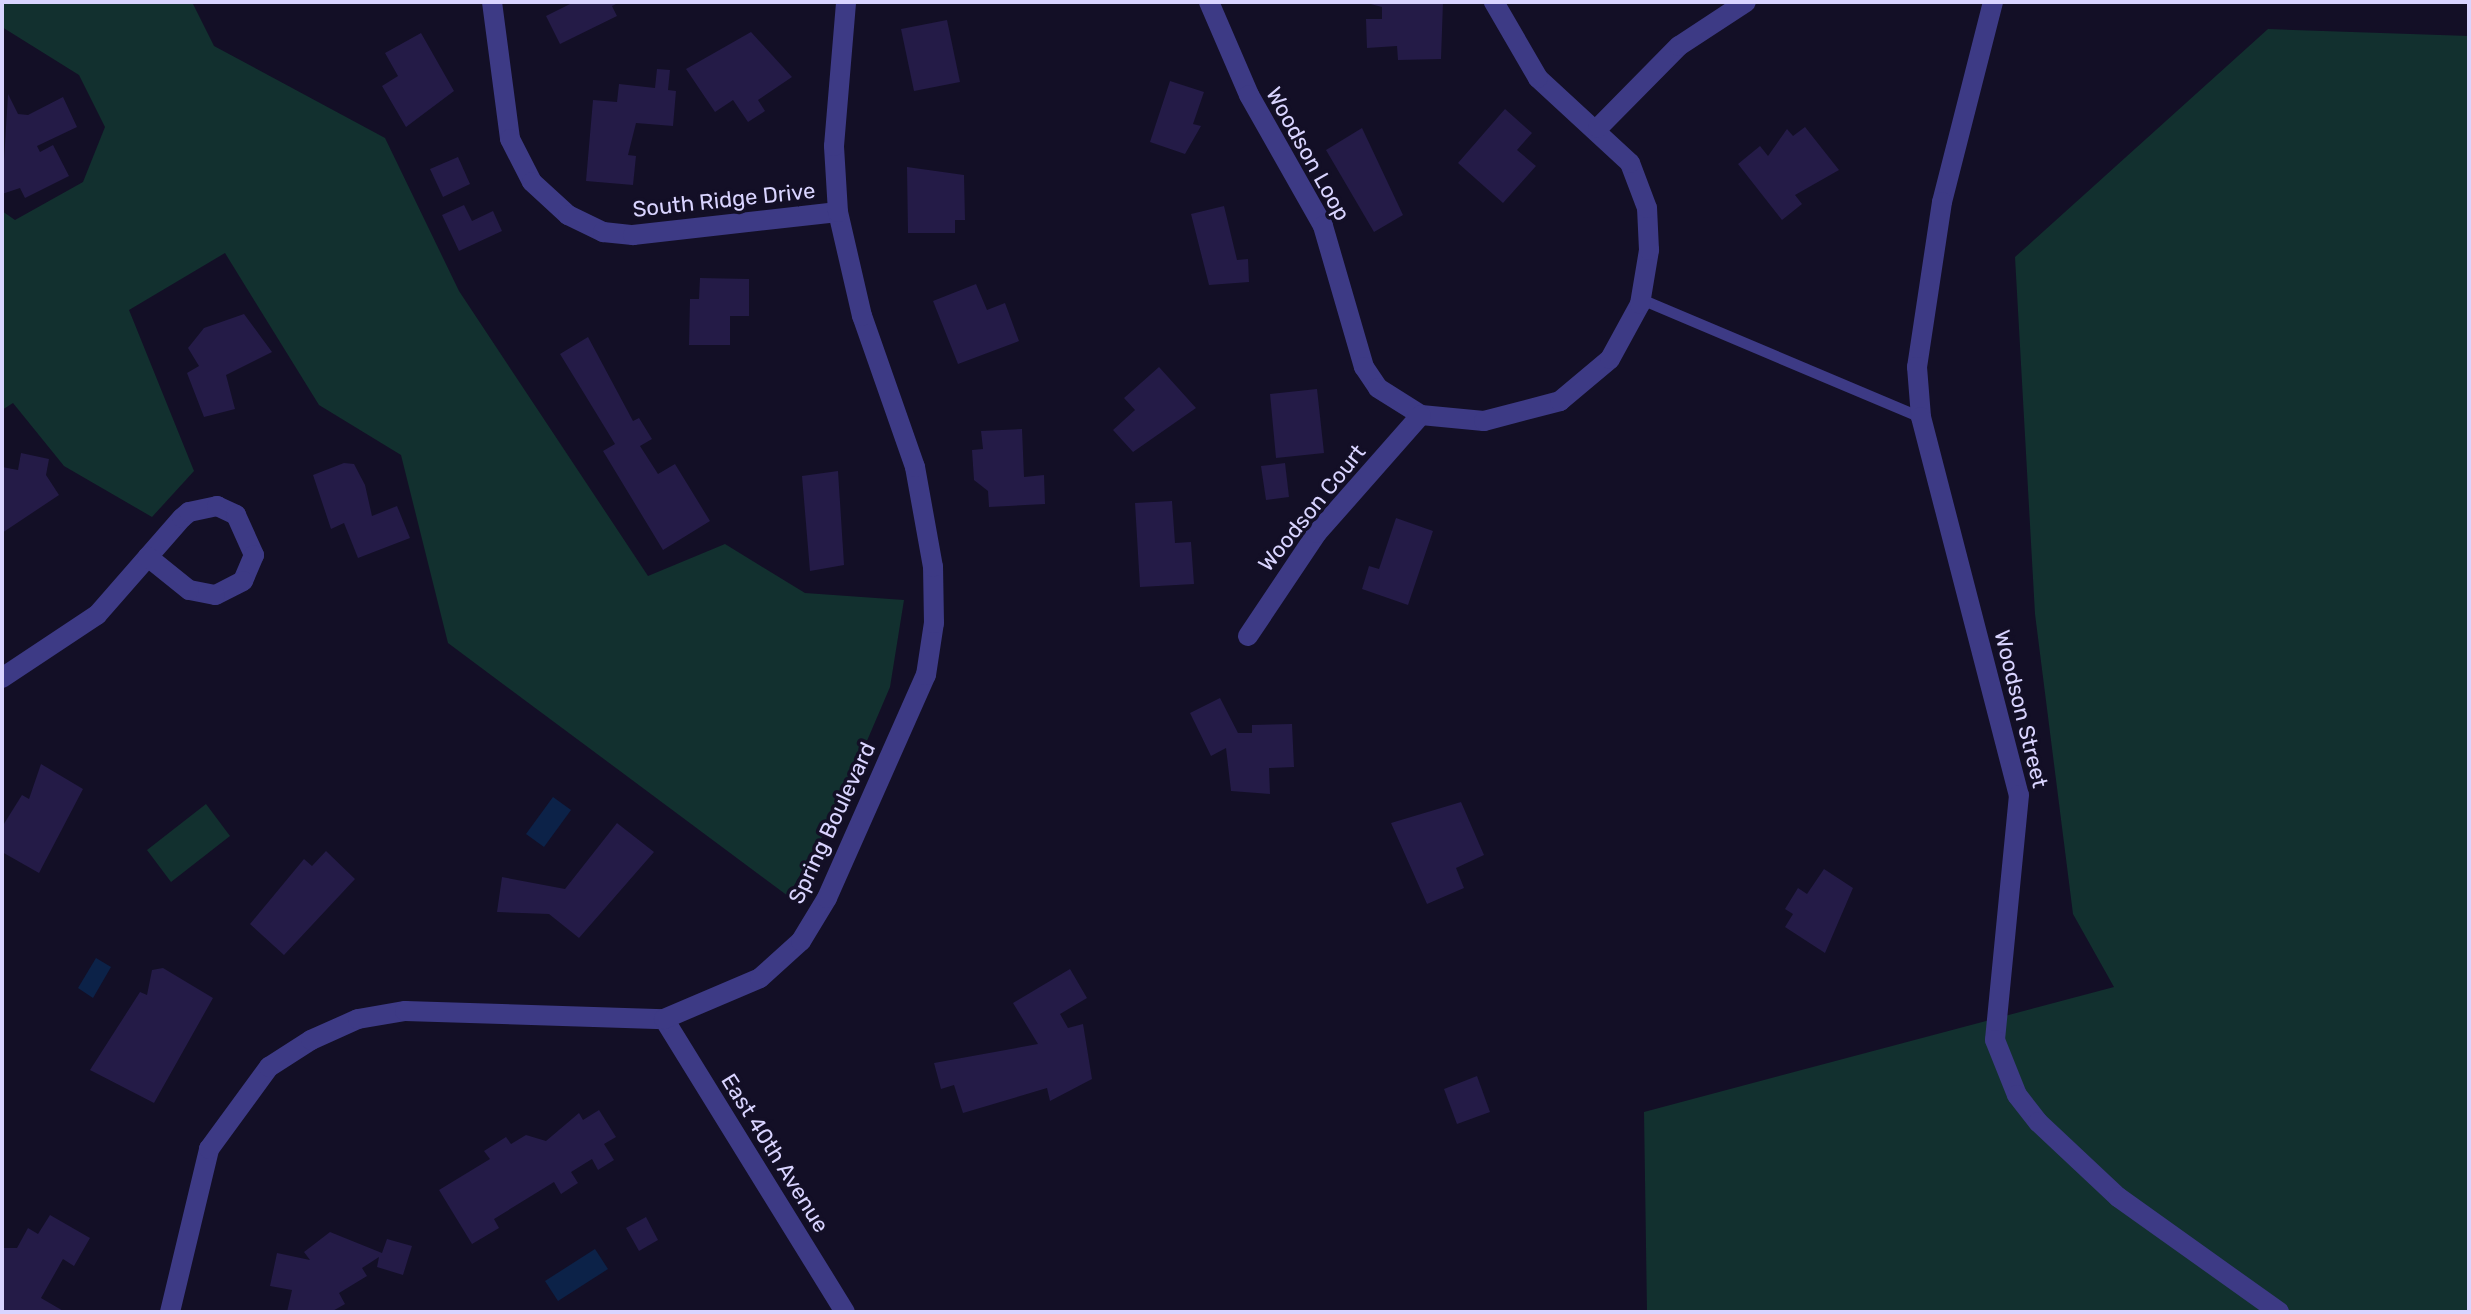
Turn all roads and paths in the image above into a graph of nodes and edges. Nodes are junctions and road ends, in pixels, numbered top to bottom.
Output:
1 (492, 2) edge
2 (846, 2) edge
3 (1209, 2) edge
4 (1494, 2) edge
5 (1746, 2) edge
6 (1993, 2) edge
7 (1598, 128) junction
8 (838, 212) junction
9 (1641, 299) junction
10 (1421, 415) junction
11 (1921, 417) junction
12 (148, 557) junction
13 (1248, 636) dead end
14 (2, 678) edge
15 (664, 1019) junction
16 (170, 1312) edge
17 (845, 1312) edge
18 (2279, 1312) edge

1 - 8 street, South Ridge Drive
2 - 8 street, Spring Boulevard
3 - 10 street, Woodson Loop
4 - 7 street, Woodson Loop
5 - 7 street
6 - 11 street, Woodson Street
7 - 9 street, Woodson Loop
8 - 15 street, Spring Boulevard
9 - 10 street, Woodson Loop
9 - 11 lane
10 - 13 street, Woodson Court
11 - 18 street, Woodson Street
12 - 12 street
12 - 14 street
15 - 16 street, Spring Boulevard
15 - 17 street, East 40th Avenue

